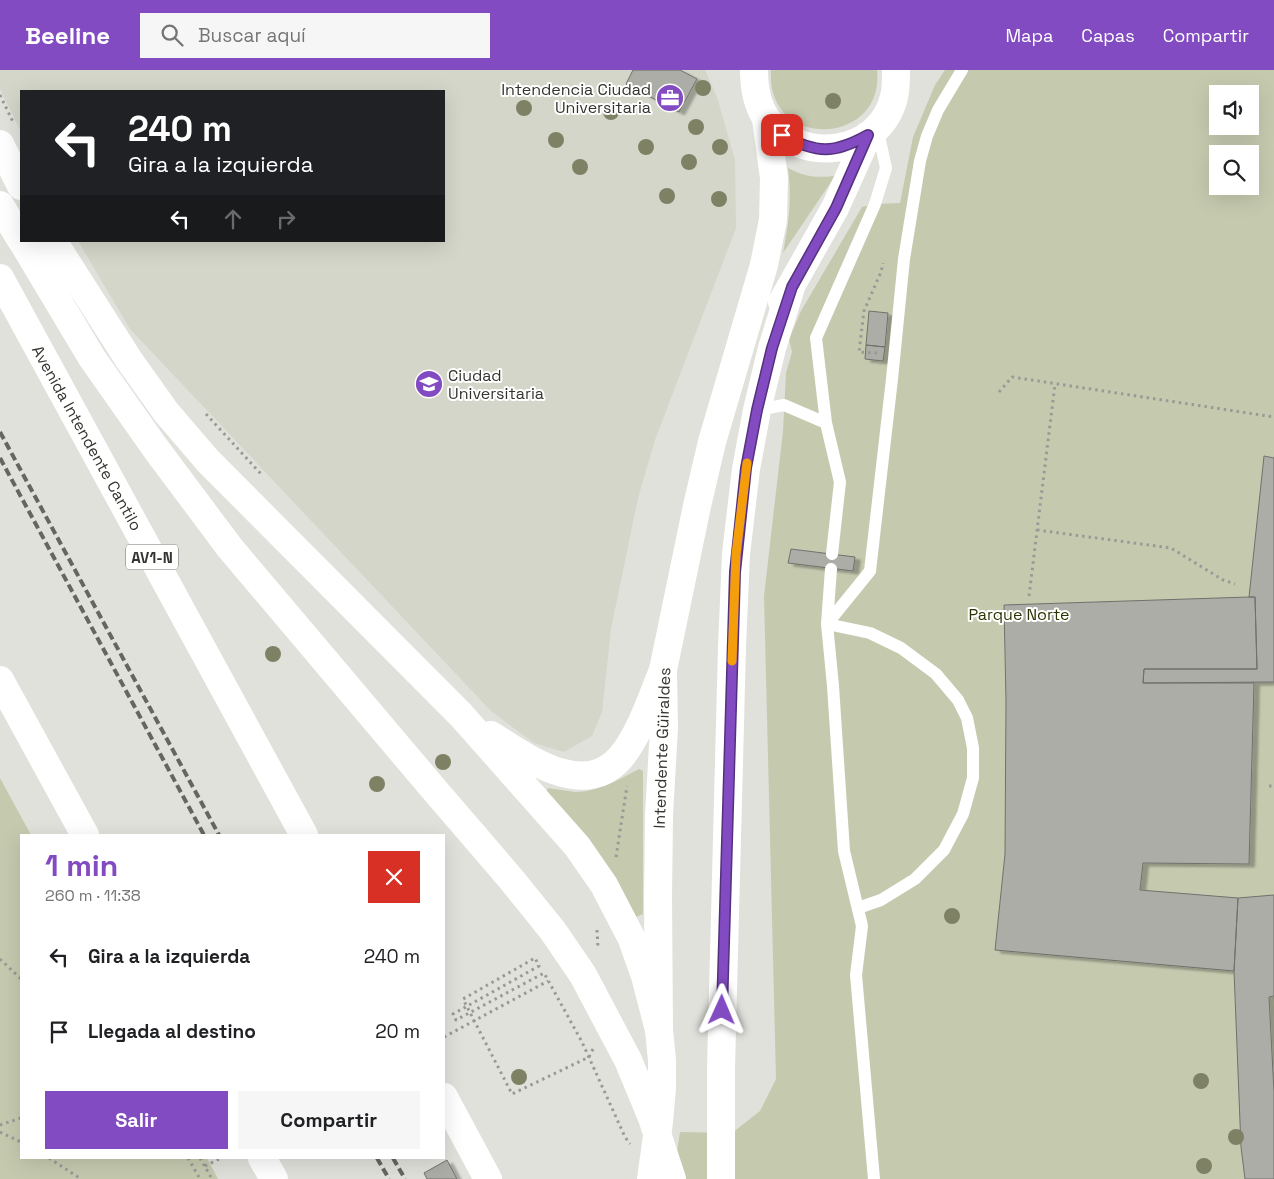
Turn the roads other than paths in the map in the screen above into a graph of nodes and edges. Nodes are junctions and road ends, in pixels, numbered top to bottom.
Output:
1 (896, 70) edge
2 (907, 70) edge
3 (962, 70) edge
4 (751, 78) edge
5 (894, 97) junction
6 (766, 119) junction
7 (873, 131) junction
8 (8, 137) edge
9 (20, 182) edge
10 (0, 205) edge
11 (20, 238) edge
12 (23, 242) edge
13 (53, 242) edge
14 (0, 278) edge
15 (792, 287) junction
16 (729, 385) junction
17 (757, 410) junction
18 (826, 424) junction
19 (832, 554) dead end
20 (831, 569) dead end
21 (827, 624) junction
22 (663, 670) junction
23 (0, 680) edge
24 (461, 715) junction
25 (84, 834) edge
26 (303, 834) edge
27 (858, 908) junction
28 (659, 1030) junction
29 (445, 1099) edge
30 (263, 1159) edge
31 (274, 1179) edge
32 (488, 1179) edge
33 (651, 1179) edge
34 (672, 1179) edge
35 (721, 1179) edge
36 (874, 1179) edge

1 - 5 main road
2 - 5 main road
3 - 21 lane
4 - 6 main road
5 - 7 main road, Intendente Güiraldes
6 - 7 main road
6 - 16 main road, Intendente Güiraldes
7 - 15 main road, Intendente Güiraldes
7 - 18 lane
8 - 9 main road
10 - 11 main road
12 - 34 main road
13 - 24 main road
14 - 26 main road, Avenida Intendente Cantilo / AV1-N
15 - 16 main road, Intendente Güiraldes
15 - 17 main road, Intendente Güiraldes
16 - 22 main road, Intendente Güiraldes
17 - 18 lane
17 - 35 main road, Intendente Güiraldes
18 - 19 lane
20 - 21 lane
21 - 27 lane
21 - 27 lane
22 - 24 main road
22 - 28 main road, Intendente Güiraldes
23 - 25 main road
24 - 28 main road
27 - 36 lane
28 - 33 main road
29 - 32 main road
30 - 31 main road

